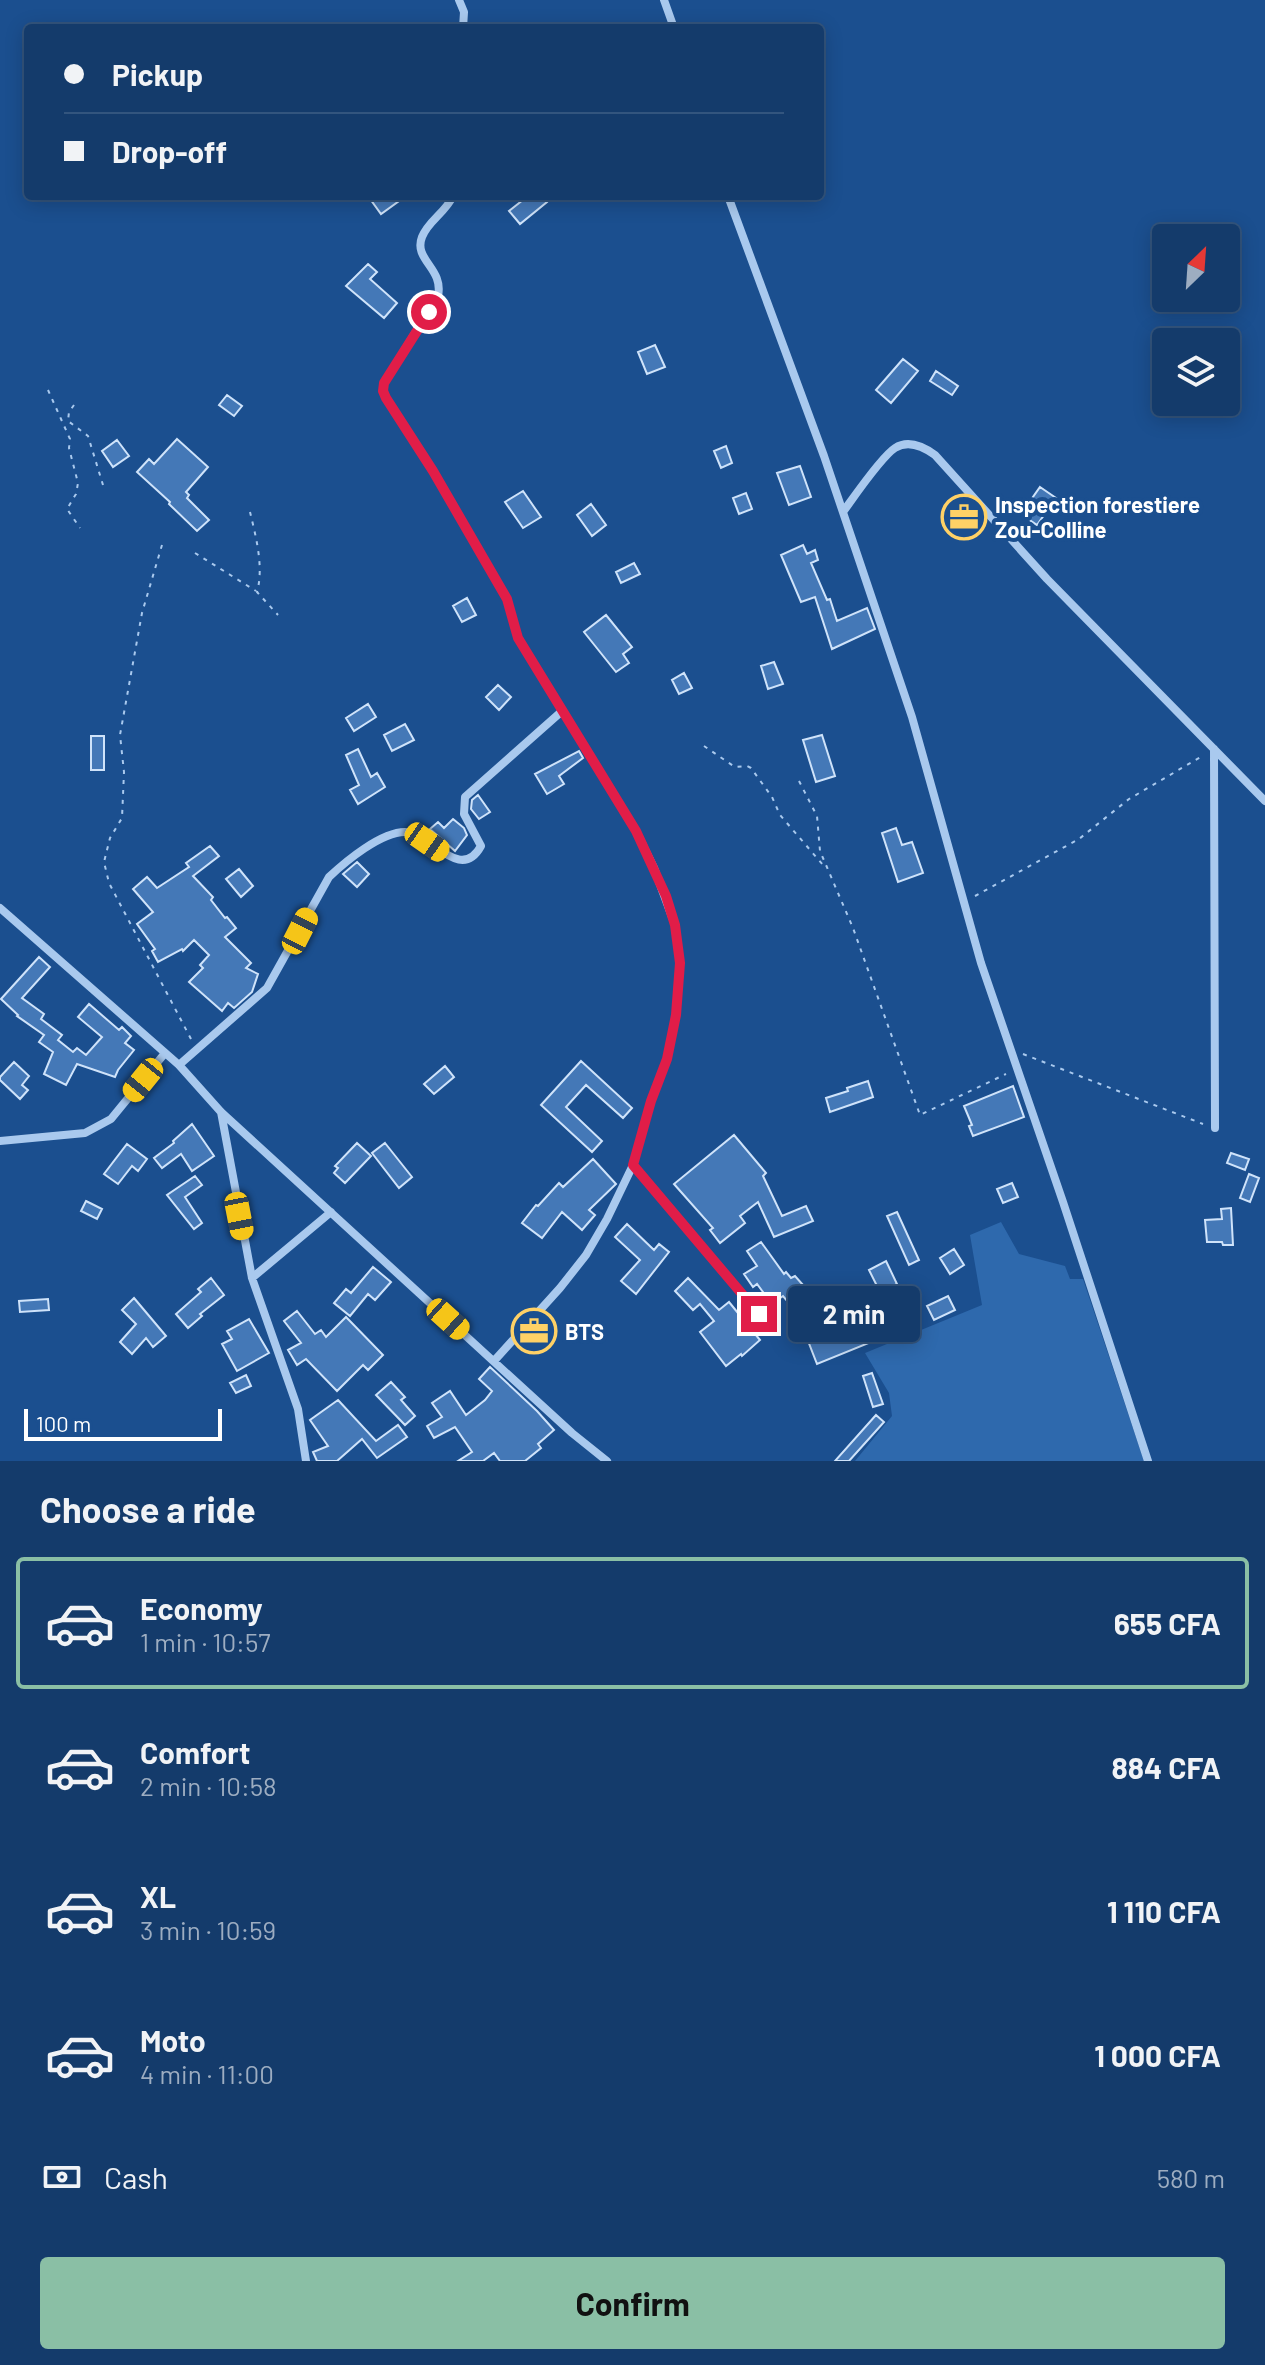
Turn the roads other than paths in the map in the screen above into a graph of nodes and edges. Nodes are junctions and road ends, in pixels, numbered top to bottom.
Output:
1 (459, 0) edge
2 (664, 0) edge
3 (463, 24) edge
4 (673, 24) edge
5 (451, 200) edge
6 (729, 200) edge
7 (843, 512) junction
8 (561, 712) junction
9 (1214, 749) junction
10 (1265, 801) edge
11 (0, 908) edge
12 (165, 1053) junction
13 (179, 1065) junction
14 (221, 1112) junction
15 (1215, 1128) road end
16 (0, 1141) edge
17 (633, 1165) junction
18 (331, 1212) junction
19 (252, 1278) junction
20 (759, 1314) dead end
21 (494, 1361) junction
22 (306, 1461) edge
23 (607, 1461) edge
24 (1148, 1461) edge

1 - 3 street
2 - 4 street
5 - 8 street
6 - 7 street
7 - 9 street
7 - 24 street
8 - 13 street
8 - 17 street
9 - 10 street
9 - 15 street
11 - 12 street
12 - 13 street
12 - 16 street
13 - 14 street
14 - 18 street
14 - 19 street
17 - 20 street
17 - 21 street
18 - 19 street
18 - 21 street
19 - 22 street
21 - 23 street

